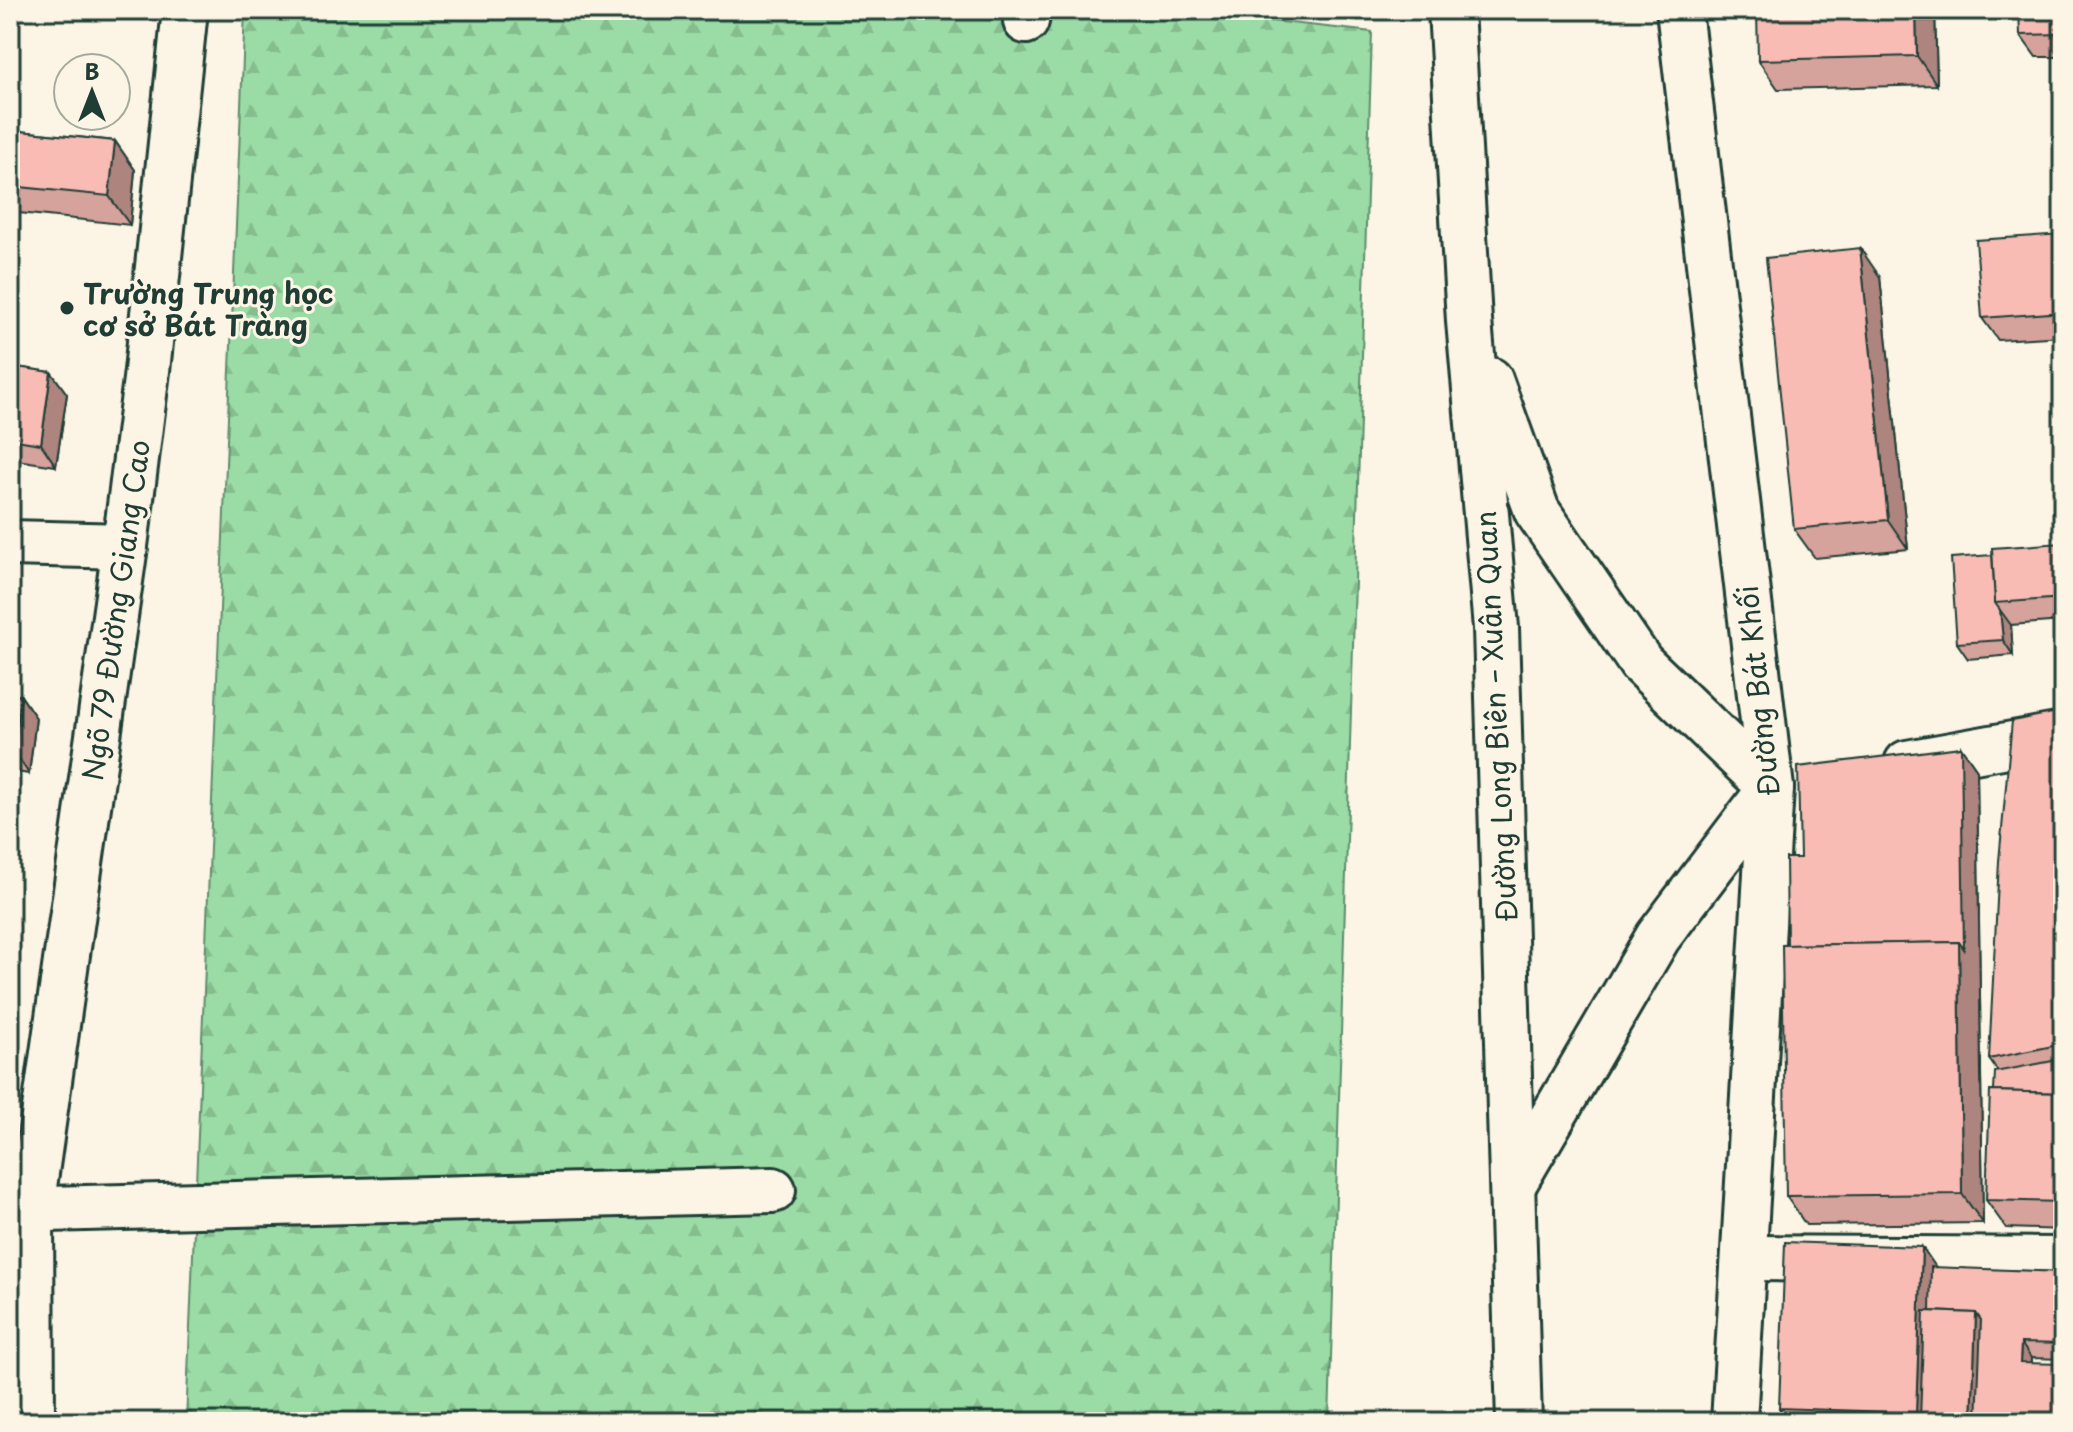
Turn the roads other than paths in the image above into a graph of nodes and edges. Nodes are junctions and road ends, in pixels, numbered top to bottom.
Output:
1 (185, 10) edge
2 (1451, 10) edge
3 (1679, 10) edge
4 (1469, 321) junction
5 (10, 543) edge
6 (125, 546) junction
7 (2063, 735) edge
8 (1863, 771) edge
9 (1786, 785) junction
10 (1513, 1185) junction
11 (773, 1190) dead end
12 (20, 1209) edge
13 (1745, 1258) junction
14 (2063, 1260) edge
15 (32, 1422) edge
16 (1519, 1422) edge
17 (1734, 1422) edge

1 - 6 street, Ngõ 79 Đường Giang Cao
2 - 4 street, Đường Long Biên – Xuân Quan
3 - 9 street, Đường Bát Khối
4 - 9 street
4 - 10 street, Đường Long Biên – Xuân Quan
5 - 6 street
6 - 12 street, Ngõ 79 Đường Giang Cao
7 - 8 street
9 - 10 street
9 - 13 street, Đường Bát Khối
10 - 16 street, Đường Long Biên – Xuân Quan
11 - 12 street
12 - 15 street, Ngõ 79 Đường Giang Cao
13 - 14 street
13 - 17 street, Đường Bát Khối

